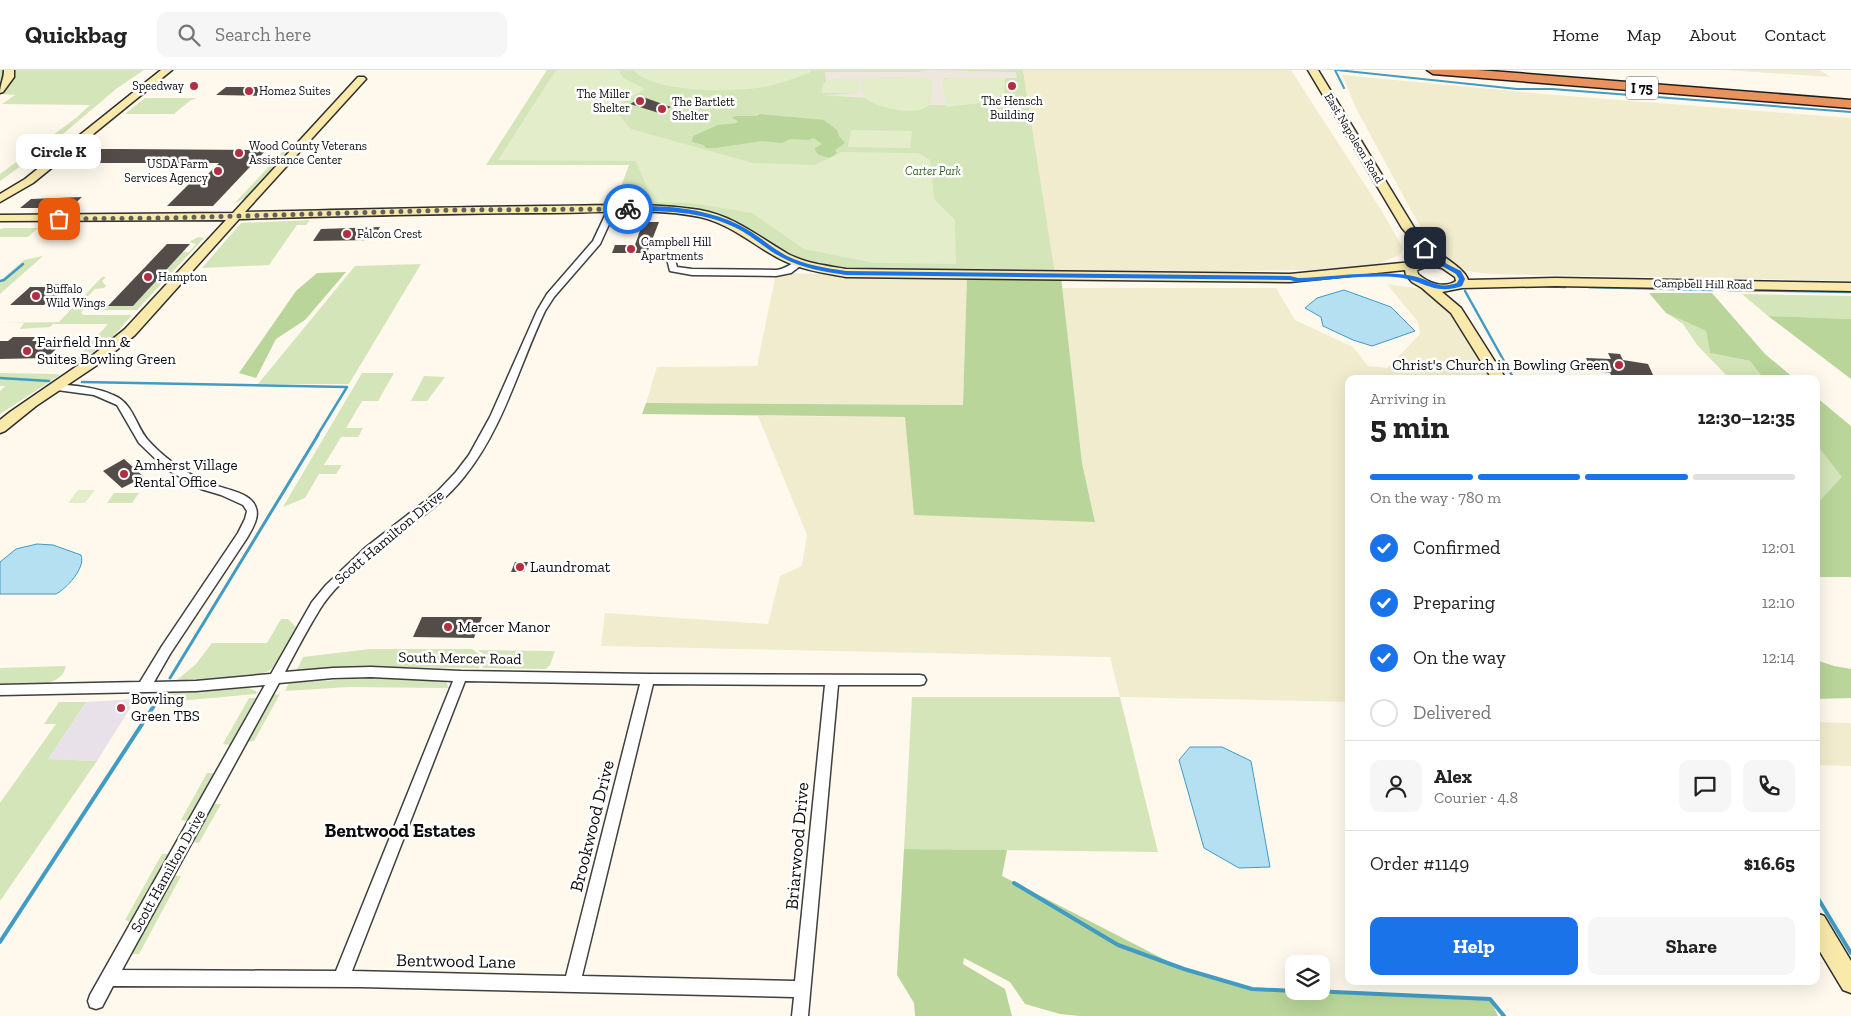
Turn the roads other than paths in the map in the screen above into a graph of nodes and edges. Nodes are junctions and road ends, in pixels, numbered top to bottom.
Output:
1 (9, 70) edge
2 (157, 70) edge
3 (167, 70) edge
4 (1313, 70) edge
5 (1433, 70) edge
6 (1558, 70) edge
7 (360, 79) dead end
8 (0, 90) edge
9 (1851, 92) edge
10 (1851, 104) edge
11 (0, 192) edge
12 (0, 199) edge
13 (1394, 207) junction
14 (612, 209) junction
15 (235, 216) junction
16 (0, 218) edge
17 (56, 219) junction
18 (0, 222) edge
19 (671, 259) dead end
20 (800, 263) junction
21 (1445, 265) junction
22 (1415, 269) junction
23 (1290, 278) joint
24 (1458, 281) junction
25 (1426, 285) junction
26 (1851, 287) edge
27 (1481, 348) junction
28 (1497, 375) edge
29 (57, 386) junction
30 (0, 428) edge
31 (461, 676) junction
32 (274, 679) junction
33 (648, 679) junction
34 (832, 679) junction
35 (920, 680) dead end
36 (144, 687) junction
37 (0, 690) edge
38 (1820, 931) edge
39 (109, 978) junction
40 (341, 979) junction
41 (1851, 982) edge
42 (572, 983) junction
43 (802, 989) junction
44 (96, 1001) dead end
45 (800, 1016) edge

1 - 8 main road
2 - 11 main road
3 - 12 main road
4 - 13 main road, East Napoleon Road
5 - 10 highway, I 75
6 - 9 highway, I 75
7 - 15 main road
13 - 21 main road, East Napoleon Road
13 - 22 main road, East Napoleon Road
14 - 15 main road
14 - 20 main road
14 - 32 street, Scott Hamilton Drive
15 - 17 main road
15 - 29 main road
16 - 17 main road
17 - 18 main road
19 - 20 street
20 - 23 main road
21 - 22 main road
21 - 24 main road
22 - 23 main road
22 - 25 main road
24 - 25 main road, Campbell Hill Road
24 - 26 main road, Campbell Hill Road
24 - 27 main road
25 - 27 main road
27 - 28 main road
29 - 30 main road
29 - 36 street
31 - 32 street, South Mercer Road
31 - 33 street, South Mercer Road
31 - 40 street
32 - 36 street, South Mercer Road
32 - 39 street, Scott Hamilton Drive
33 - 34 street, South Mercer Road
33 - 42 street, Brookwood Drive
34 - 35 street, South Mercer Road
34 - 43 street, Briarwood Drive
36 - 37 street, South Mercer Road
38 - 41 main road
39 - 40 street, Bentwood Lane
39 - 44 street, Scott Hamilton Drive
40 - 42 street, Bentwood Lane
42 - 43 street, Bentwood Lane
43 - 45 street, Briarwood Drive

